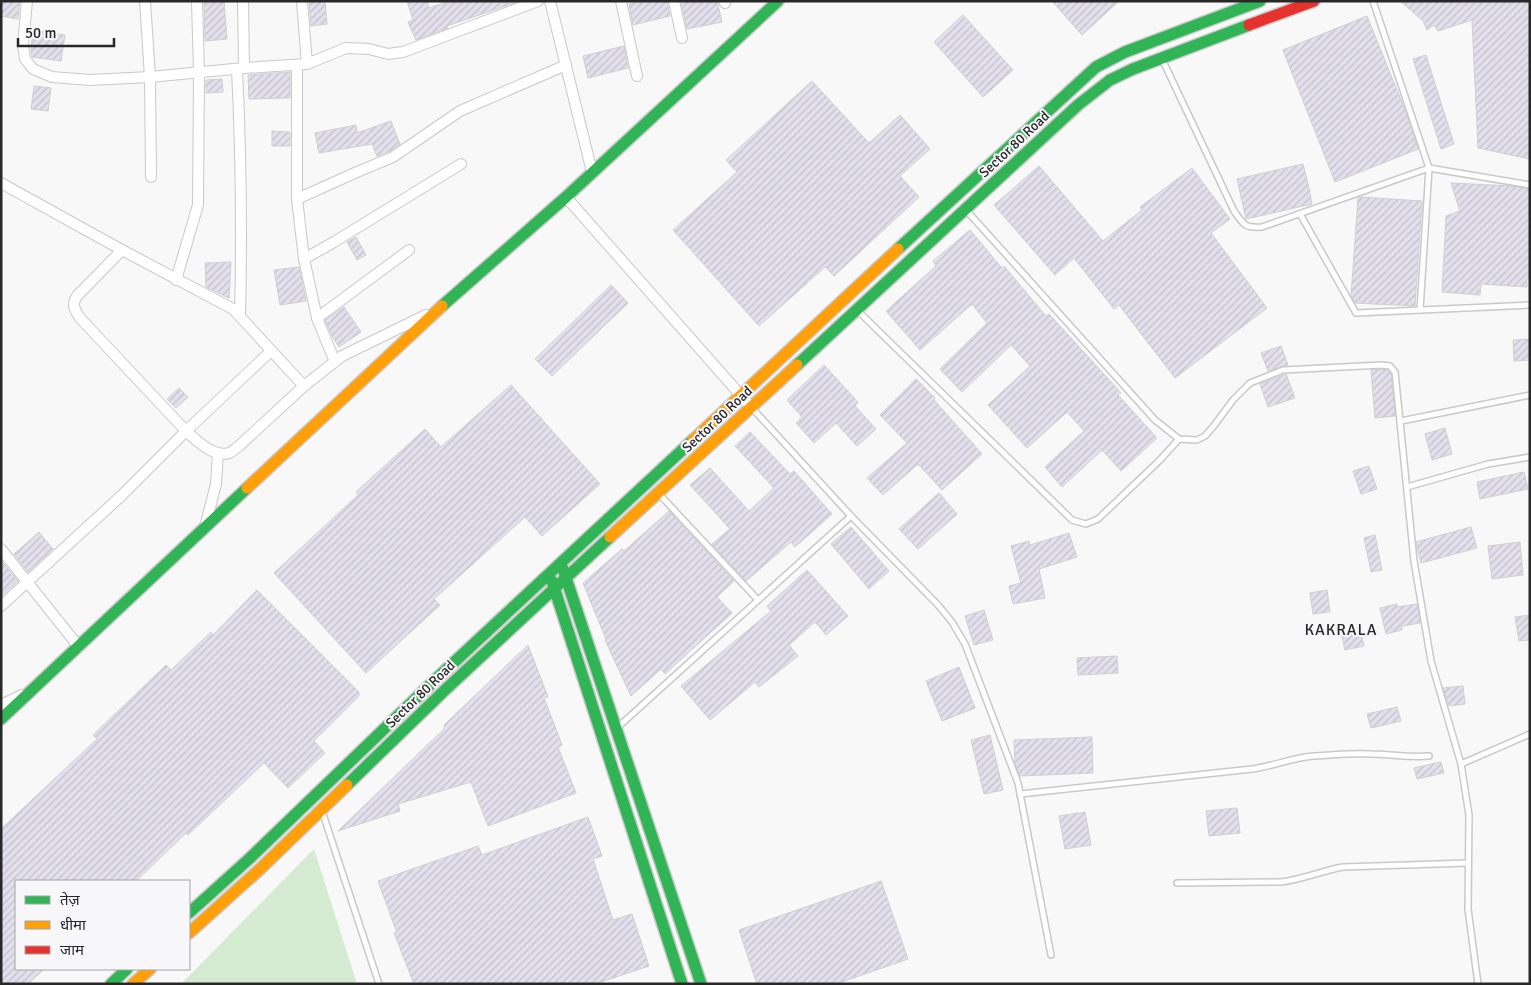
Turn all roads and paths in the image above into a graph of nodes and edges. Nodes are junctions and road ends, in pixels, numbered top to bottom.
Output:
1 (27, 1) edge
2 (145, 1) edge
3 (197, 1) edge
4 (244, 1) edge
5 (302, 1) edge
6 (538, 1) edge
7 (550, 1) edge
8 (621, 1) edge
9 (674, 1) edge
10 (1260, 1) edge
11 (1314, 1) edge
12 (1373, 1) edge
13 (775, 2) edge
14 (682, 38) dead end
15 (1161, 58) junction
16 (302, 64) junction
17 (566, 65) junction
18 (241, 68) junction
19 (199, 72) junction
20 (637, 76) dead end
21 (150, 77) junction
22 (461, 164) dead end
23 (1429, 168) junction
24 (592, 172) junction
25 (151, 177) dead end
26 (1, 183) edge
27 (1530, 185) edge
28 (566, 196) junction
29 (953, 198) junction
30 (297, 199) junction
31 (966, 210) junction
32 (1300, 214) junction
33 (122, 250) junction
34 (409, 250) dead end
35 (304, 259) junction
36 (176, 280) junction
37 (1530, 305) edge
38 (438, 309) junction
39 (857, 310) junction
40 (1420, 310) junction
41 (240, 316) junction
42 (317, 318) junction
43 (271, 351) junction
44 (335, 362) junction
45 (304, 386) junction
46 (742, 395) junction
47 (1530, 395) edge
48 (751, 407) junction
49 (1401, 421) junction
50 (186, 432) junction
51 (1179, 439) junction
52 (218, 453) junction
53 (1530, 457) edge
54 (1407, 487) junction
55 (658, 493) junction
56 (851, 516) junction
57 (205, 528) junction
58 (1, 549) edge
59 (561, 563) junction
60 (549, 574) junction
61 (566, 577) junction
62 (27, 582) junction
63 (554, 589) junction
64 (758, 600) junction
65 (1, 606) edge
66 (79, 647) junction
67 (32, 691) junction
68 (1, 705) edge
69 (1, 719) edge
70 (617, 728) junction
71 (1530, 734) edge
72 (1429, 756) dead end
73 (1461, 764) junction
74 (316, 794) junction
75 (1020, 794) junction
76 (322, 808) junction
77 (1468, 864) junction
78 (1177, 883) dead end
79 (190, 912) edge
80 (190, 932) edge
81 (1051, 955) dead end
82 (149, 970) edge
83 (124, 972) edge
84 (110, 984) edge
85 (132, 984) edge
86 (379, 984) edge
87 (682, 984) edge
88 (701, 984) edge
89 (1478, 984) edge

1 - 21 street
2 - 21 street
3 - 19 street
4 - 18 street
5 - 16 street
6 - 16 street
7 - 17 street
8 - 20 street
9 - 14 street
10 - 29 street, Sector 80 Road
11 - 15 street, Sector 80 Road
12 - 23 lane
13 - 24 street
15 - 31 street, Sector 80 Road
15 - 32 lane
16 - 18 street
16 - 30 street
17 - 24 street
17 - 30 street
18 - 19 street
18 - 41 street
19 - 21 street
19 - 36 street
21 - 25 street
22 - 35 street
23 - 27 lane
23 - 32 lane
23 - 40 lane
24 - 28 street
26 - 33 street
28 - 38 street
28 - 46 street
29 - 31 lane
29 - 46 street, Sector 80 Road
30 - 35 street
31 - 39 street, Sector 80 Road
31 - 51 lane
32 - 40 lane
33 - 36 street
33 - 50 street
34 - 42 street
35 - 42 street
36 - 41 street
37 - 40 lane
38 - 44 street
38 - 57 street
39 - 48 street, Sector 80 Road
39 - 51 lane
41 - 43 street
42 - 44 street
43 - 45 street
43 - 50 street
44 - 45 street
45 - 52 street
46 - 48 street
46 - 59 street, Sector 80 Road
47 - 49 lane
48 - 55 street, Sector 80 Road
48 - 56 lane
49 - 51 lane
49 - 54 lane
50 - 52 street
50 - 62 street
52 - 57 street
53 - 54 lane
54 - 73 lane
55 - 61 street, Sector 80 Road
55 - 64 lane
56 - 64 lane
56 - 75 lane
57 - 66 street
58 - 62 street
59 - 60 street, Sector 80 Road
59 - 61 street
60 - 63 street
60 - 74 street, Sector 80 Road
61 - 63 street, Sector 80 Road
61 - 70 street
62 - 65 street
62 - 66 street
63 - 76 street, Sector 80 Road
63 - 87 street
64 - 70 lane
66 - 67 street
67 - 68 street
67 - 69 street
70 - 88 street
71 - 73 lane
72 - 75 lane
73 - 77 lane
74 - 76 lane
74 - 79 street, Sector 80 Road
75 - 81 lane
76 - 80 street, Sector 80 Road
76 - 86 lane
77 - 78 lane
77 - 89 lane
82 - 85 street
83 - 84 street
83 - 85 lane

